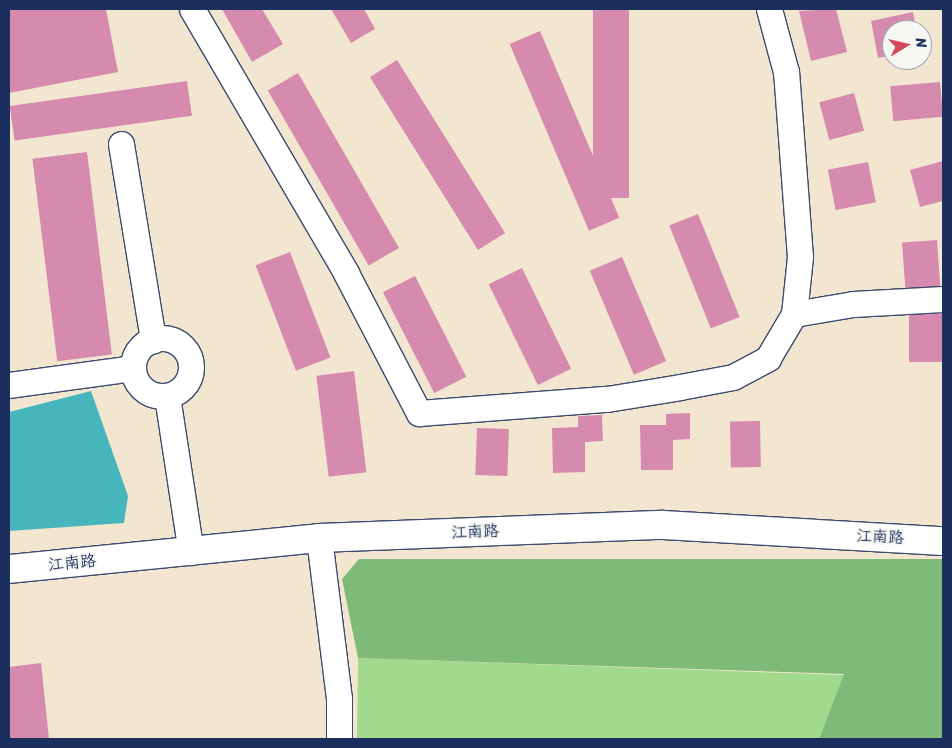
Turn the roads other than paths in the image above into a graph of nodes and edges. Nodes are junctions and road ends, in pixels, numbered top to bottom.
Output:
1 (192, 9) edge
2 (769, 9) edge
3 (121, 144) dead end
4 (943, 300) edge
5 (794, 314) junction
6 (153, 340) junction
7 (133, 368) junction
8 (9, 385) edge
9 (167, 396) junction
10 (320, 538) junction
11 (943, 541) edge
12 (191, 552) junction
13 (9, 569) edge
14 (340, 739) edge

1 - 5 street
2 - 5 street
3 - 6 street
4 - 5 street
6 - 7 street
6 - 9 street
7 - 8 street
7 - 9 street
9 - 12 street
10 - 11 main road, 江南路
10 - 12 main road, 江南路
10 - 14 street
12 - 13 main road, 江南路

